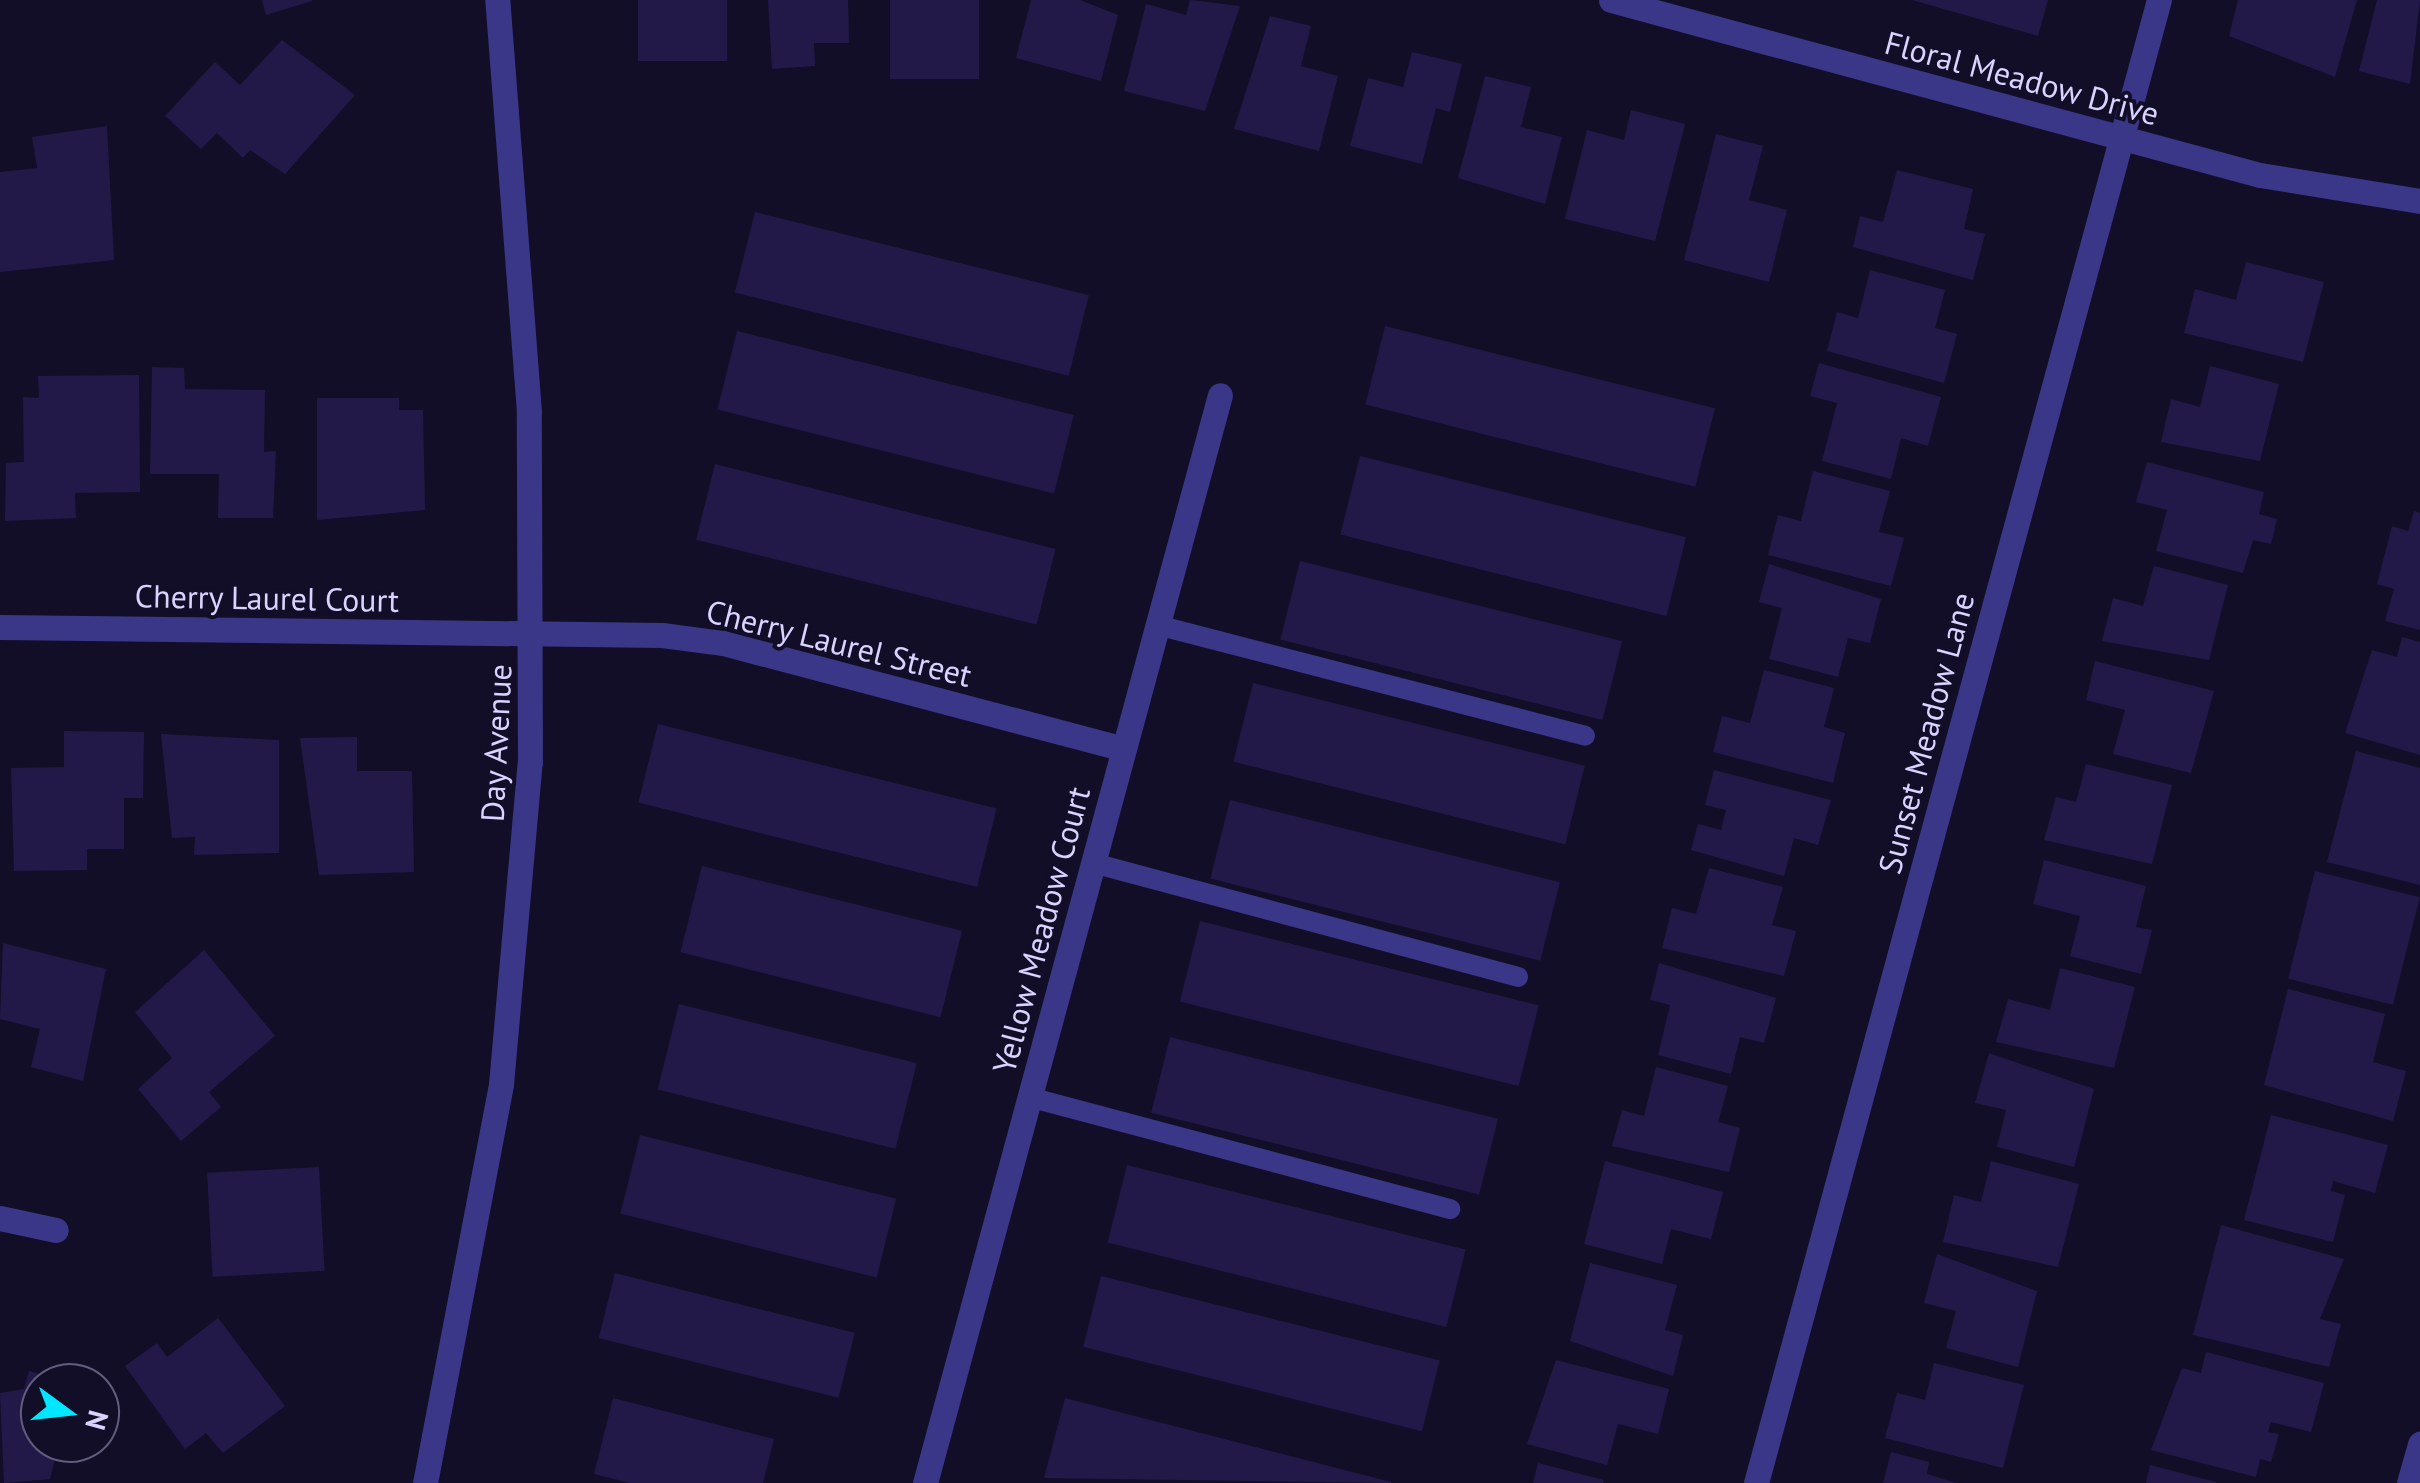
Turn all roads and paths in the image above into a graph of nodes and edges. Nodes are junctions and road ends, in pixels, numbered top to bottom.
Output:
1 (497, 0) edge
2 (1611, 0) edge
3 (2159, 0) edge
4 (2120, 138) junction
5 (2420, 200) edge
6 (1220, 395) dead end
7 (1157, 625) junction
8 (0, 627) edge
9 (534, 633) junction
10 (1585, 736) dead end
11 (1123, 749) junction
12 (1092, 864) junction
13 (1518, 977) dead end
14 (1029, 1096) junction
15 (1450, 1210) dead end
16 (0, 1218) edge
17 (56, 1230) dead end
18 (2420, 1444) edge
19 (425, 1483) edge
20 (924, 1483) edge
21 (1756, 1483) edge
22 (2410, 1483) edge

1 - 9 street, Day Avenue
2 - 4 street, Floral Meadow Drive
3 - 4 street, Sunset Meadow Lane
4 - 5 street, Floral Meadow Drive
4 - 21 street, Sunset Meadow Lane
6 - 7 street, Yellow Meadow Court
7 - 10 lane
7 - 11 street, Yellow Meadow Court
8 - 9 street, Cherry Laurel Court
9 - 11 street, Cherry Laurel Street
9 - 19 street, Day Avenue
11 - 12 street, Yellow Meadow Court
12 - 13 lane
12 - 14 street, Yellow Meadow Court
14 - 15 lane
14 - 20 street, Yellow Meadow Court
16 - 17 street
18 - 22 street

